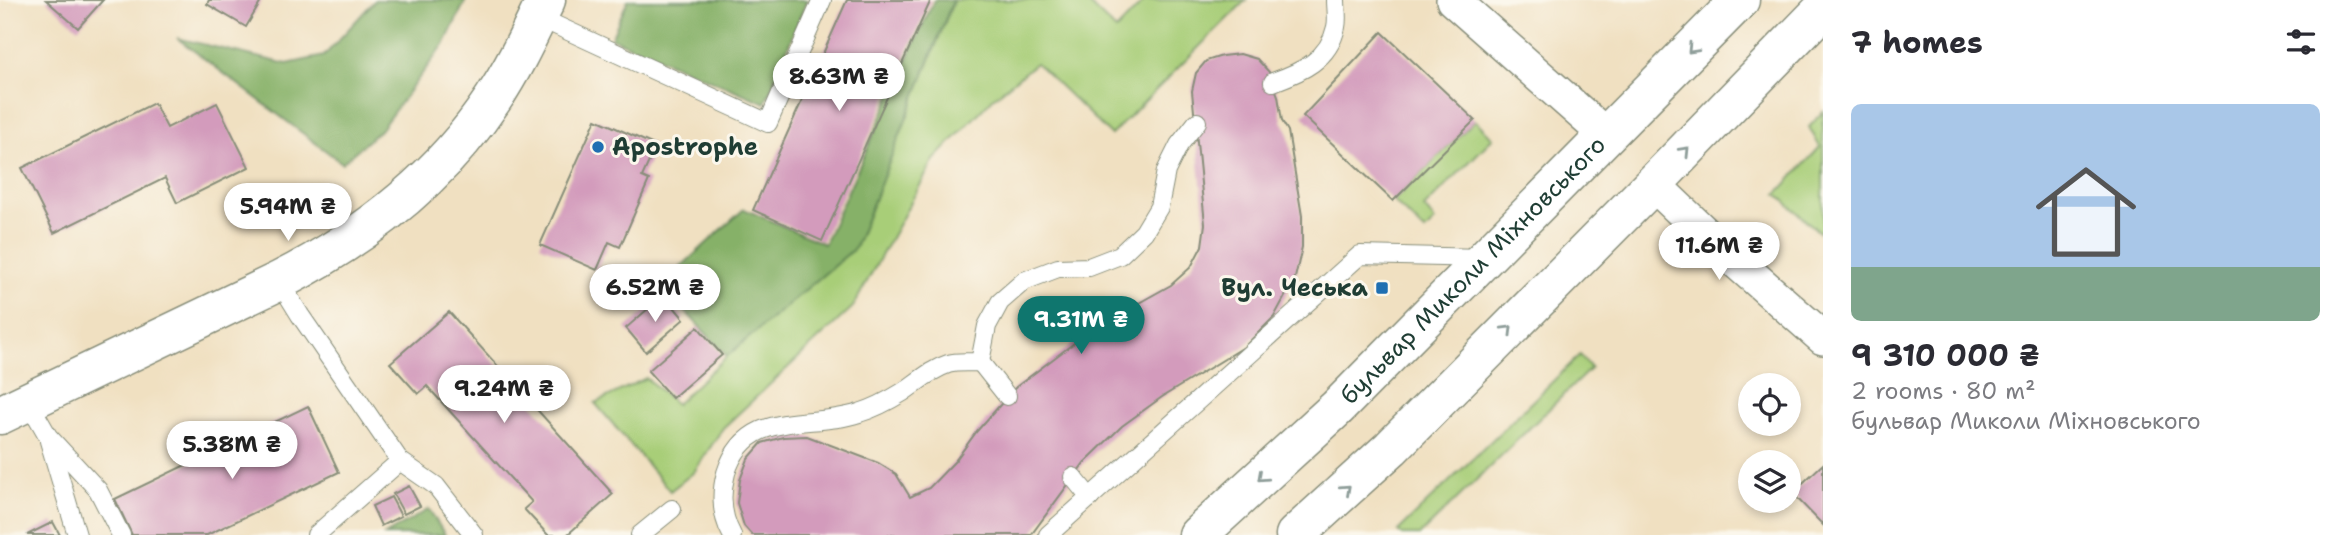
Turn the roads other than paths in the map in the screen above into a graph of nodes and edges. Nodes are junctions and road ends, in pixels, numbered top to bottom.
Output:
1 (822, 0) edge
2 (1336, 0) edge
3 (1454, 0) edge
4 (1740, 0) edge
5 (542, 8) edge
6 (1823, 9) edge
7 (1273, 82) dead end
8 (1196, 122) dead end
9 (1607, 136) junction
10 (1653, 184) junction
11 (1485, 258) junction
12 (279, 281) junction
13 (1823, 338) edge
14 (981, 362) junction
15 (1007, 396) dead end
16 (14, 408) edge
17 (48, 436) junction
18 (400, 461) junction
19 (1073, 477) dead end
20 (1090, 498) junction
21 (672, 509) dead end
22 (77, 535) edge
23 (121, 535) edge
24 (316, 535) edge
25 (474, 535) edge
26 (639, 535) edge
27 (732, 535) edge
28 (1048, 535) edge
29 (1198, 535) edge
30 (1295, 535) edge

1 - 5 lane
2 - 7 lane
3 - 9 street
4 -> 9 main road, бульвар Миколи Міхновського
5 - 12 main road
10 -> 6 main road
8 - 14 lane
9 - 11 main road, бульвар Миколи Міхновського
10 - 13 street
30 -> 10 main road
11 - 20 lane
11 -> 29 main road, бульвар Миколи Міхновського
12 - 16 main road
12 - 18 lane
14 - 15 lane
14 - 27 lane
16 - 17 lane
17 - 22 lane
17 - 23 lane
18 - 24 lane
18 - 25 lane
19 - 20 lane
20 - 28 lane
21 - 26 lane

